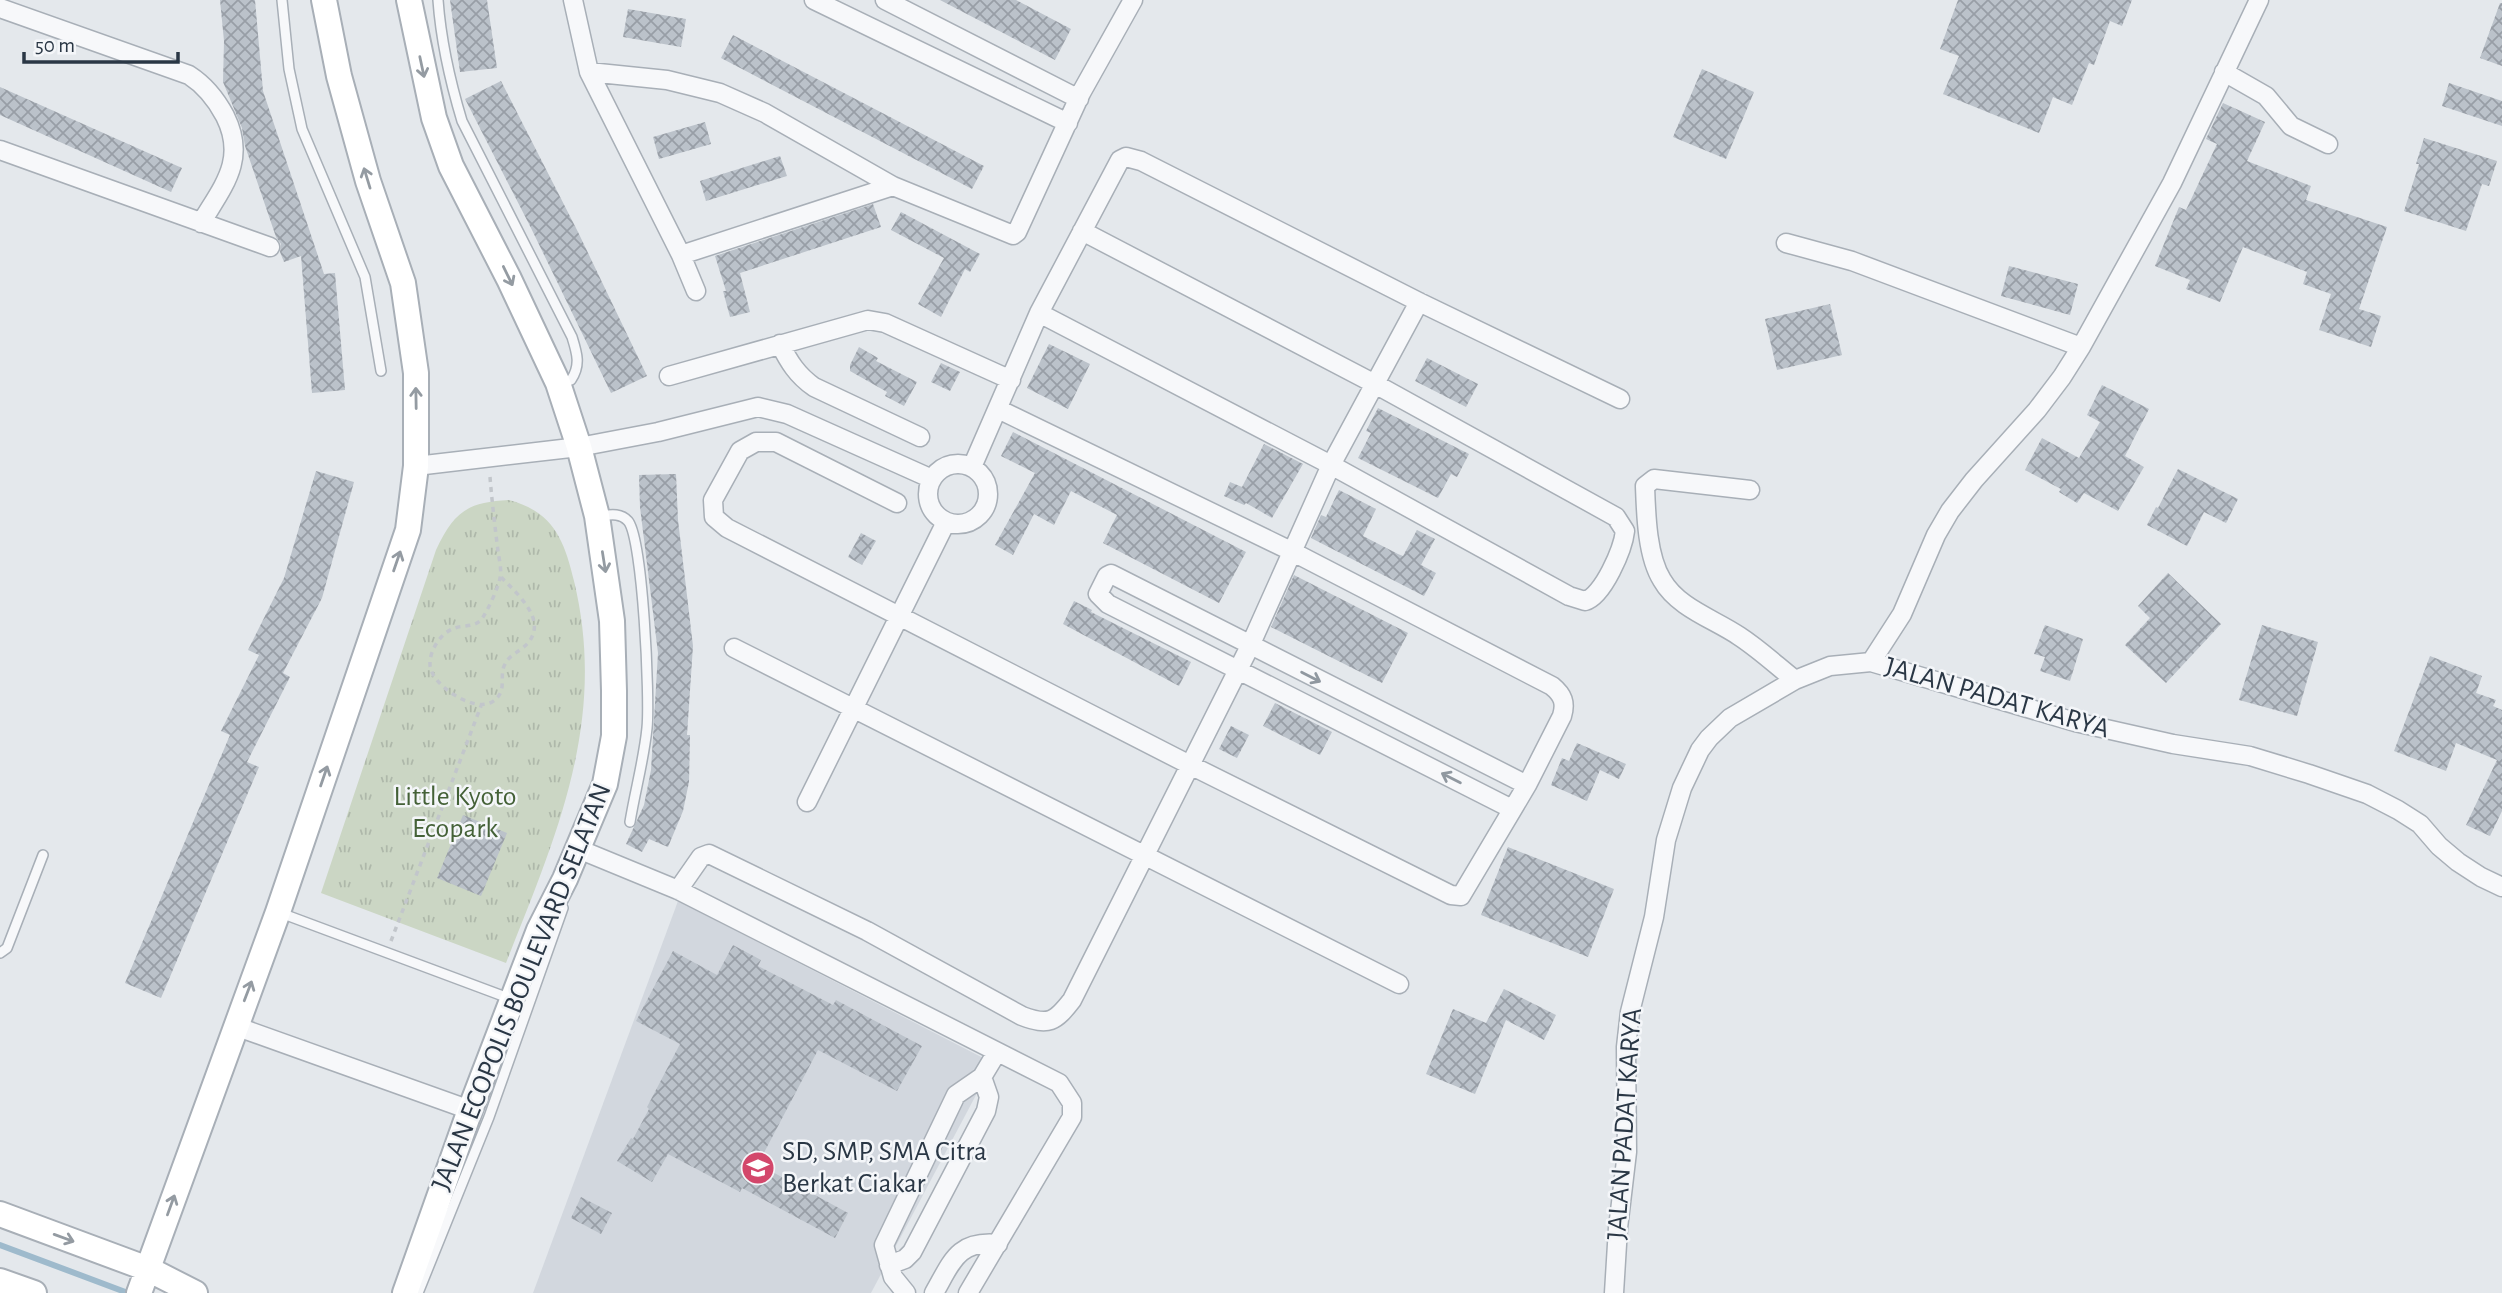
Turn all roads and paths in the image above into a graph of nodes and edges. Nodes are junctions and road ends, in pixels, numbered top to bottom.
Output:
1 (282, 0) edge
2 (324, 0) edge
3 (409, 0) edge
4 (438, 0) edge
5 (573, 0) edge
6 (814, 0) edge
7 (885, 0) edge
8 (1133, 0) edge
9 (2259, 0) edge
10 (0, 8) edge
11 (589, 72) junction
12 (2224, 72) junction
13 (1079, 99) junction
14 (1068, 123) junction
15 (2328, 144) dead end
16 (0, 150) edge
17 (893, 186) junction
18 (201, 223) junction
19 (1082, 231) junction
20 (1786, 243) dead end
21 (270, 247) dead end
22 (681, 255) junction
23 (696, 291) dead end
24 (1419, 302) junction
25 (1039, 313) junction
26 (780, 344) junction
27 (2081, 347) junction
28 (381, 371) dead end
29 (668, 376) dead end
30 (1011, 380) junction
31 (558, 383) junction
32 (1375, 384) junction
33 (1620, 399) dead end
34 (998, 409) junction
35 (920, 437) dead end
36 (579, 447) junction
37 (487, 458) junction
38 (416, 466) junction
39 (1331, 466) junction
40 (972, 467) junction
41 (932, 479) junction
42 (1750, 490) dead end
43 (897, 503) dead end
44 (597, 516) junction
45 (947, 522) junction
46 (1291, 551) junction
47 (501, 577) junction
48 (899, 616) junction
49 (1250, 646) junction
50 (734, 648) dead end
51 (1871, 662) junction
52 (1238, 670) junction
53 (1794, 680) junction
54 (482, 705) junction
55 (853, 708) junction
56 (1190, 765) junction
57 (1527, 785) junction
58 (807, 802) dead end
59 (1512, 809) junction
60 (630, 822) dead end
61 (576, 848) junction
62 (43, 855) dead end
63 (1145, 855) junction
64 (565, 879) junction
65 (2502, 887) edge
66 (678, 890) junction
67 (278, 912) junction
68 (387, 952) junction
69 (0, 953) edge
70 (1399, 984) dead end
71 (508, 998) junction
72 (235, 1026) junction
73 (997, 1052) junction
74 (982, 1077) junction
75 (472, 1111) junction
76 (0, 1214) edge
77 (998, 1244) junction
78 (889, 1265) junction
79 (0, 1281) edge
80 (144, 1281) edge
81 (34, 1293) edge
82 (195, 1293) edge
83 (405, 1293) edge
84 (418, 1293) edge
85 (906, 1293) edge
86 (934, 1293) edge
87 (968, 1293) edge
88 (1614, 1293) edge

1 - 28 lane
38 -> 2 street
3 -> 31 street, JALAN ECOPOLIS BOULEVARD SELATAN
4 - 31 lane
5 - 11 street
6 - 14 street
7 - 13 street
8 - 13 street
9 - 12 street
10 - 18 street
11 - 17 street
11 - 22 street
12 - 15 street
12 - 27 street
13 - 14 street
14 - 17 street
16 - 18 street
17 - 22 street
18 - 21 street
19 - 24 street
19 - 25 street
19 - 32 street
20 - 27 street
22 - 23 street
24 - 32 street
24 - 33 street
25 - 30 street
25 - 39 street
26 - 29 street
26 - 30 street
26 - 35 street
27 - 51 street
30 - 34 street
31 - 36 street, JALAN ECOPOLIS BOULEVARD SELATAN
32 - 39 street
32 - 39 street
34 - 40 street
34 - 46 street
36 - 37 street
36 - 41 street
36 - 44 street, JALAN ECOPOLIS BOULEVARD SELATAN
37 - 38 street
37 - 47 path
67 -> 38 street
39 - 46 street
40 - 41 street
40 - 45 street
41 - 45 street
42 - 53 street
43 - 48 street
44 - 60 lane
44 -> 61 street, JALAN ECOPOLIS BOULEVARD SELATAN
45 - 48 street
46 - 49 street
46 - 57 street
47 - 54 path
47 - 54 path
48 - 55 street
48 - 56 street
49 - 52 street
49 - 52 street
49 -> 57 street
50 - 55 street
51 - 53 street, JALAN PADAT KARYA
51 - 65 street, JALAN PADAT KARYA
52 - 56 street
59 -> 52 street
53 - 88 street, JALAN PADAT KARYA
54 - 68 path
55 - 58 street
55 - 63 street
56 - 59 street
56 - 63 street
57 - 59 street
61 - 64 street, JALAN ECOPOLIS BOULEVARD SELATAN
61 - 66 street
62 - 69 lane
63 - 66 street
63 - 70 street
64 - 71 street, JALAN ECOPOLIS BOULEVARD SELATAN
64 - 75 lane
66 - 73 street
67 - 68 lane
72 -> 67 street
68 - 71 lane
71 - 75 street, JALAN ECOPOLIS BOULEVARD SELATAN
72 - 75 street
80 -> 72 street
73 - 74 street
73 - 77 street
74 - 78 street
74 - 78 street
75 - 83 street, JALAN ECOPOLIS BOULEVARD SELATAN
75 - 84 lane
76 -> 80 street
77 - 86 street
77 - 87 street
78 - 85 street
79 - 81 street
80 - 82 street

